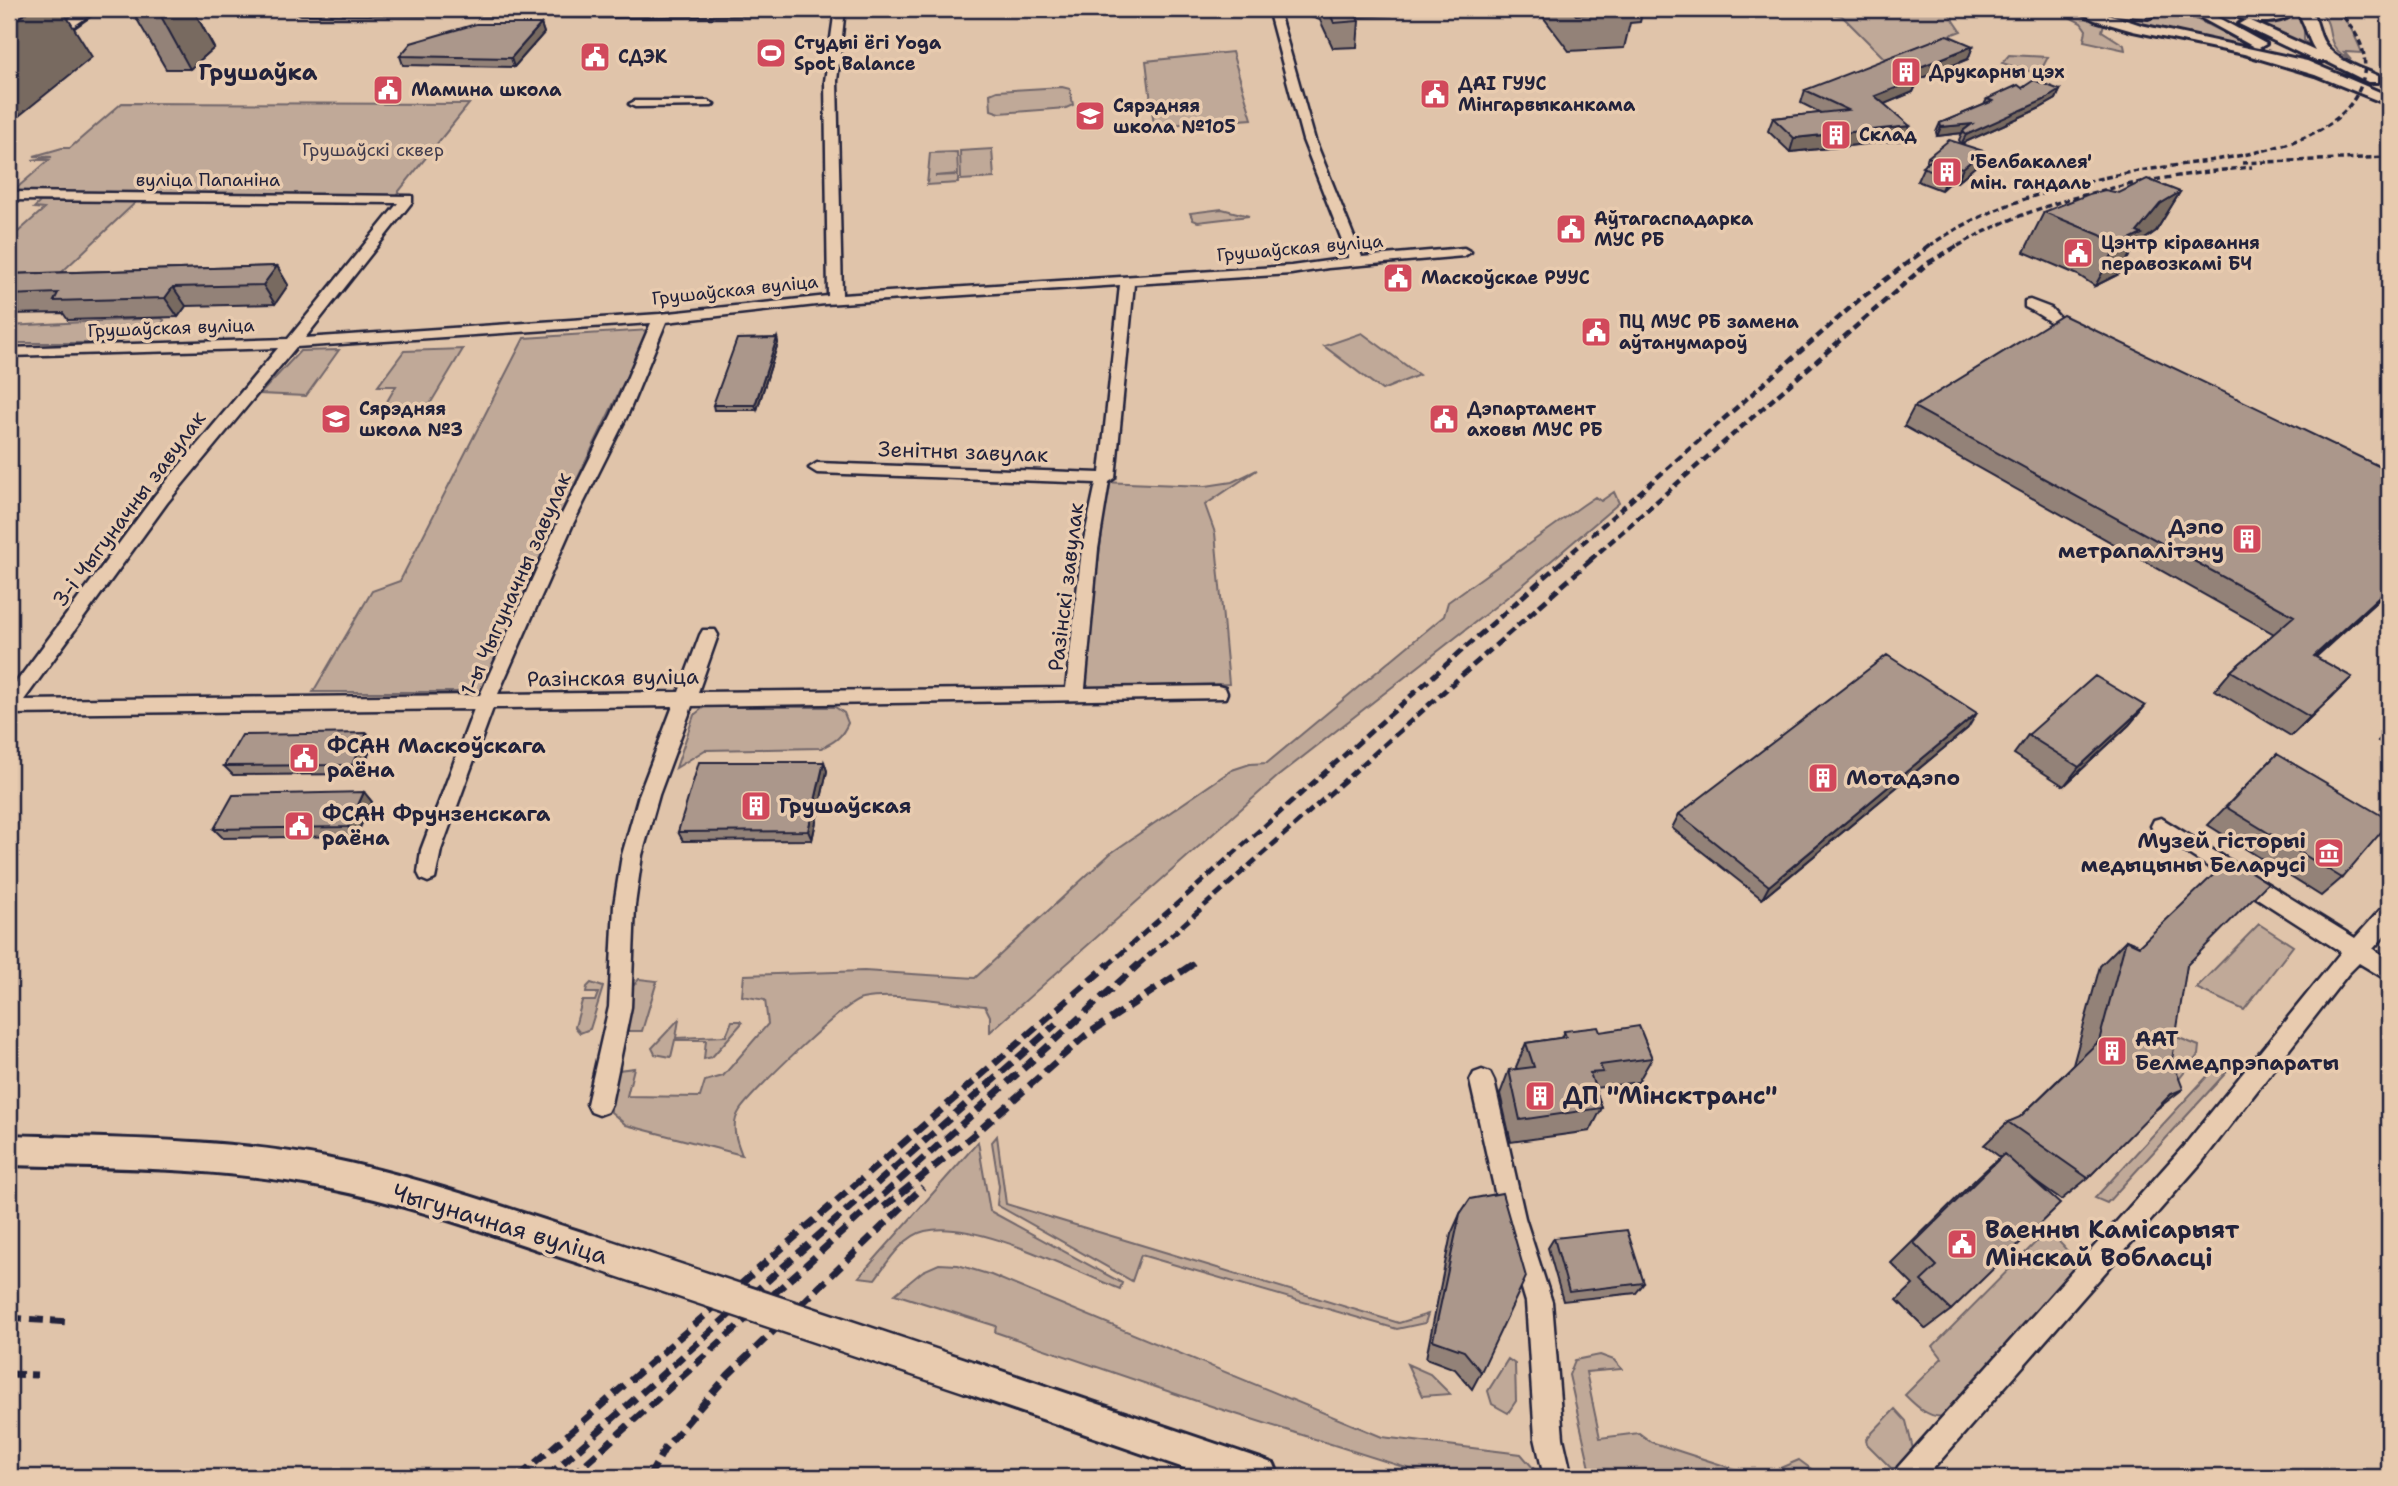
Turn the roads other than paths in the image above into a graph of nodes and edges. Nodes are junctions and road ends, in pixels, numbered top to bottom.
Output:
1 (70, 9) edge
2 (92, 9) edge
3 (301, 9) edge
4 (840, 9) edge
5 (855, 9) edge
6 (1273, 9) edge
7 (2082, 9) edge
8 (2107, 9) edge
9 (2161, 9) edge
10 (2192, 9) edge
11 (2217, 9) edge
12 (2225, 9) edge
13 (2282, 9) edge
14 (2302, 9) edge
15 (9, 52) edge
16 (9, 68) edge
17 (2317, 71) junction
18 (2374, 79) junction
19 (2389, 85) edge
20 (2389, 101) edge
21 (635, 104) dead end
22 (708, 104) dead end
23 (9, 196) edge
24 (1464, 252) dead end
25 (1357, 262) junction
26 (1127, 281) junction
27 (835, 300) junction
28 (2030, 304) dead end
29 (660, 318) junction
30 (2087, 335) edge
31 (291, 343) junction
32 (9, 352) edge
33 (817, 468) dead end
34 (1105, 482) junction
35 (709, 635) dead end
36 (1218, 693) dead end
37 (1075, 694) junction
38 (686, 700) junction
39 (488, 702) junction
40 (9, 707) edge
41 (2161, 826) dead end
42 (428, 873) dead end
43 (2389, 915) edge
44 (2357, 951) junction
45 (2389, 971) edge
46 (1482, 1081) dead end
47 (599, 1104) dead end
48 (9, 1150) edge
49 (1261, 1477) edge
50 (1558, 1477) edge
51 (1908, 1477) edge

1 - 15 main road
2 - 16 main road
3 - 4 main road
4 - 5 main road
4 - 27 street
6 - 25 street
7 - 17 main road
8 - 9 main road
10 - 17 main road
11 - 18 main road
12 - 13 main road
14 - 18 main road
17 - 20 main road
18 - 19 main road
21 - 22 street
23 - 31 street, вуліца Папаніна
24 - 25 street, Грушаўская вуліца
25 - 26 street, Грушаўская вуліца
26 - 27 street, Грушаўская вуліца
26 - 34 street, Разінскі завулак
27 - 29 street, Грушаўская вуліца
28 - 30 street
29 - 31 street, Грушаўская вуліца
29 - 39 street, 1-ы Чыгуначны завулак
31 - 32 street, Грушаўская вуліца
31 - 40 street, 3-і Чыгуначны завулак
33 - 34 street, Зенітны завулак
34 - 37 street, Разінскі завулак
35 - 38 street
36 - 37 street, Разінская вуліца
37 - 38 street, Разінская вуліца
38 - 39 street, Разінская вуліца
38 - 47 street
39 - 40 street, Разінская вуліца
39 - 42 street, 1-ы Чыгуначны завулак
41 - 44 street
43 - 44 street
44 - 45 street
44 - 51 street
46 - 50 street
48 - 49 main road, Чыгуначная вуліца, bridge

